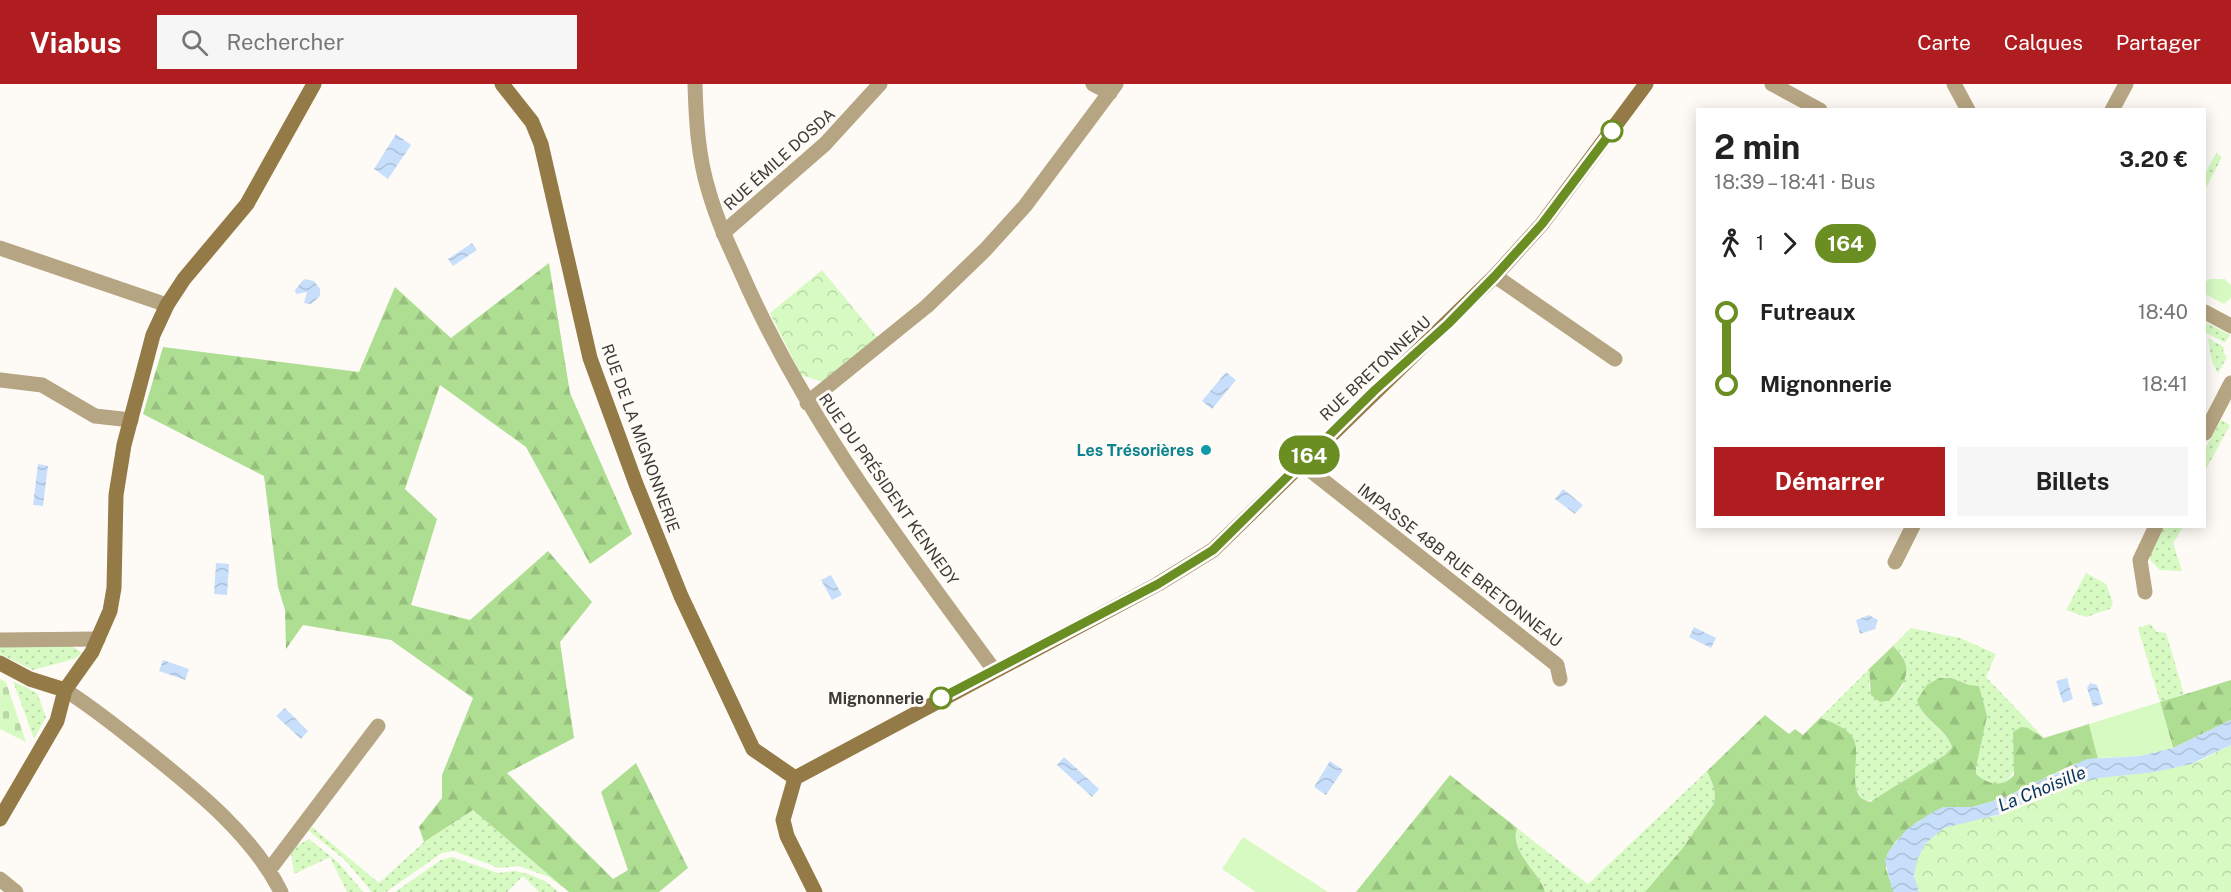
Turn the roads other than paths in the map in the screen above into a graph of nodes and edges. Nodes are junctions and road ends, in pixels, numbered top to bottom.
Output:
1 (314, 84) edge
2 (502, 84) edge
3 (695, 84) edge
4 (880, 84) edge
5 (1093, 84) edge
6 (1646, 84) edge
7 (1772, 84) edge
8 (1954, 84) edge
9 (2126, 84) edge
10 (1113, 89) edge
11 (1816, 108) edge
12 (1967, 108) edge
13 (2113, 108) edge
14 (723, 233) junction
15 (0, 248) edge
16 (1495, 276) junction
17 (167, 305) junction
18 (2206, 313) edge
19 (2231, 326) edge
20 (1615, 359) dead end
21 (0, 380) edge
22 (2231, 383) edge
23 (807, 403) junction
24 (131, 420) junction
25 (2206, 431) edge
26 (1301, 463) junction
27 (1912, 528) edge
28 (2155, 528) edge
29 (1895, 562) dead end
30 (2145, 592) dead end
31 (98, 639) junction
32 (0, 640) edge
33 (0, 663) edge
34 (994, 670) junction
35 (1560, 679) dead end
36 (65, 690) junction
37 (378, 726) dead end
38 (795, 778) junction
39 (0, 819) edge
40 (270, 869) junction
41 (0, 879) edge
42 (16, 892) edge
43 (281, 892) edge
44 (815, 892) edge

1 - 17 street
2 - 38 street, RUE DE LA MIGNONNERIE
3 - 14 street, RUE DU PRÉSIDENT KENNEDY
4 - 14 street, RUE ÉMILE DOSDA
5 - 10 street
6 - 16 street, RUE BRETONNEAU
7 - 11 street
8 - 12 street
9 - 13 street
10 - 23 street
14 - 23 street, RUE DU PRÉSIDENT KENNEDY
15 - 17 street
16 - 20 street
16 - 26 street, RUE BRETONNEAU
17 - 24 street
18 - 19 street
21 - 24 street
22 - 25 street
23 - 34 street, RUE DU PRÉSIDENT KENNEDY
24 - 31 street
26 - 34 street, RUE BRETONNEAU
26 - 35 street, IMPASSE 48B RUE BRETONNEAU
27 - 29 street
28 - 30 street
31 - 32 street
31 - 36 street
33 - 36 street
34 - 38 street, RUE BRETONNEAU
36 - 39 street
36 - 40 street
37 - 40 street
38 - 44 street
40 - 43 street
41 - 42 street

